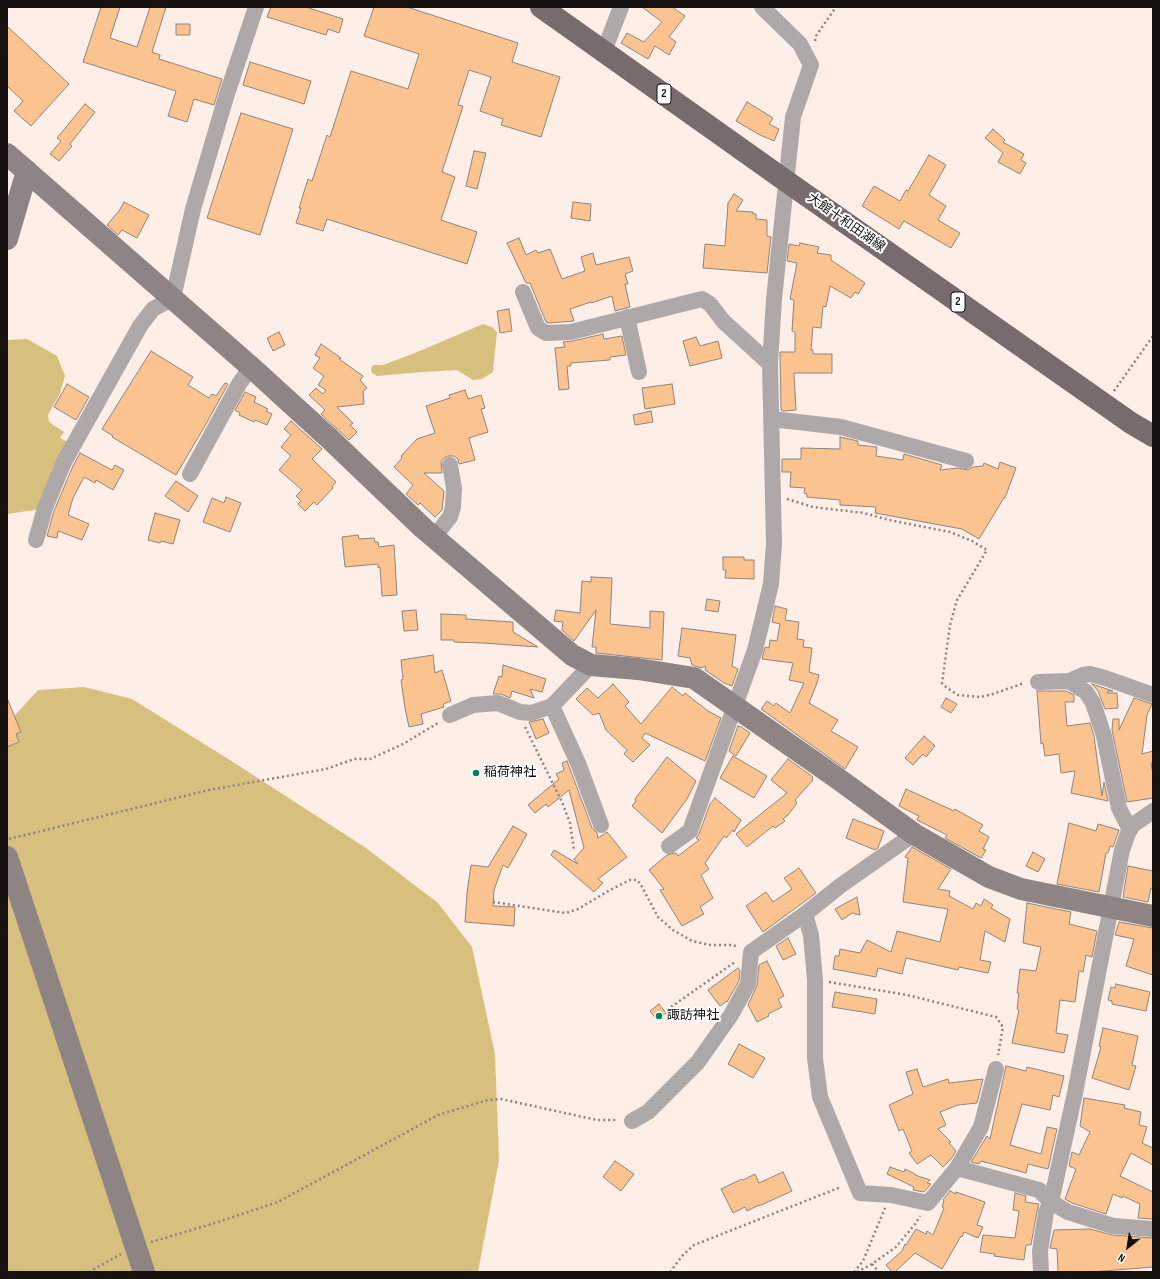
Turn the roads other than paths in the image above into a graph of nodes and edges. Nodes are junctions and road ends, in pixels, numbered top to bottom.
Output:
1 (256, 7) edge
2 (541, 7) edge
3 (621, 7) edge
4 (762, 7) edge
5 (604, 51) junction
6 (7, 154) edge
7 (27, 171) junction
8 (786, 181) junction
9 (7, 239) edge
10 (523, 292) dead end
11 (174, 298) junction
12 (627, 317) junction
13 (770, 364) junction
14 (251, 367) junction
15 (638, 372) dead end
16 (772, 419) junction
17 (1153, 436) edge
18 (966, 461) dead end
19 (450, 465) dead end
20 (190, 474) dead end
21 (434, 537) junction
22 (36, 540) dead end
23 (591, 665) junction
24 (1069, 681) junction
25 (1038, 682) road end
26 (1153, 695) edge
27 (552, 706) junction
28 (734, 707) junction
29 (450, 715) road end
30 (1153, 811) edge
31 (601, 825) dead end
32 (1130, 830) junction
33 (914, 834) junction
34 (669, 846) dead end
35 (7, 857) edge
36 (1110, 907) junction
37 (805, 914) junction
38 (1153, 916) edge
39 (996, 1069) road end
40 (632, 1121) road end
41 (957, 1168) junction
42 (1051, 1202) junction
43 (1153, 1229) edge
44 (144, 1272) edge
45 (1041, 1272) edge

1 - 11 street
2 - 5 main road, 大館十和田湖線 / 2
3 - 5 street
4 - 8 street
5 - 8 main road, 大館十和田湖線 / 2
6 - 7 street
7 - 9 street
7 - 11 street
8 - 13 street
8 - 17 main road, 大館十和田湖線 / 2
10 - 12 street
11 - 14 street
11 - 22 street
12 - 13 street
12 - 15 street
13 - 16 street
14 - 20 street
14 - 21 street
16 - 18 street
16 - 28 street
19 - 21 street
21 - 23 street
23 - 27 street
23 - 28 street
24 - 25 street
24 - 26 street
24 - 32 street
27 - 29 street
27 - 31 street
28 - 33 street
28 - 34 street
30 - 32 street
32 - 36 street
33 - 36 street
33 - 37 street
35 - 44 street
36 - 38 street
36 - 42 street
37 - 40 street
37 - 41 street
39 - 41 street
41 - 42 street
42 - 43 street
42 - 45 street

